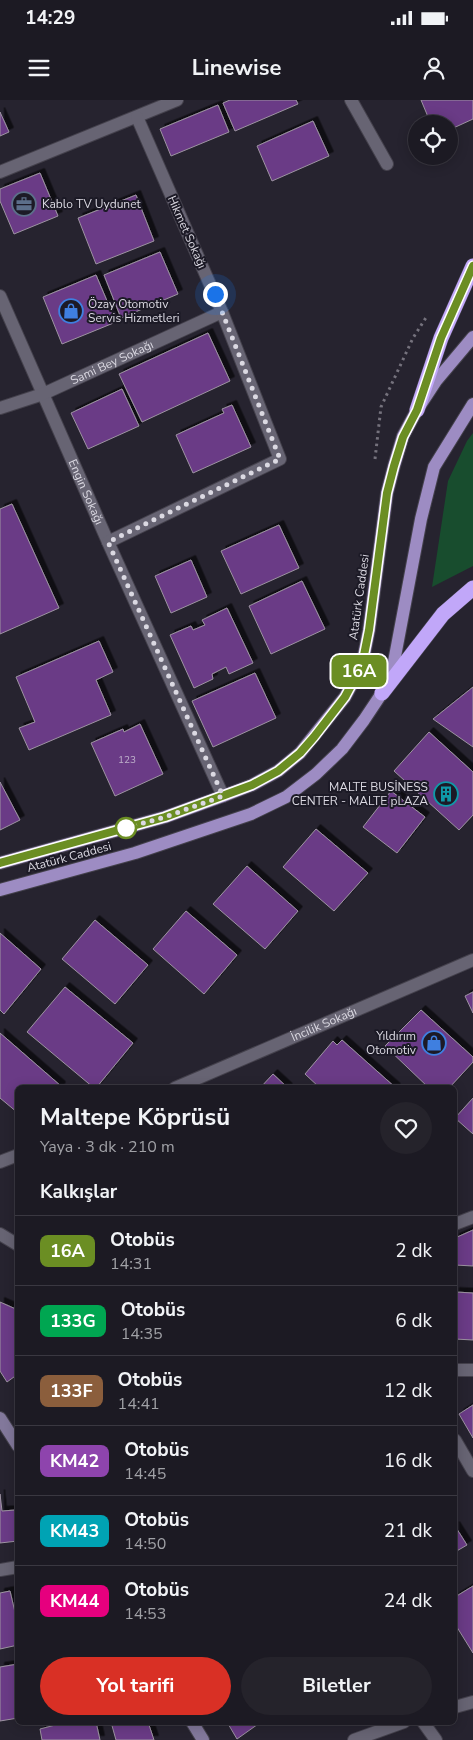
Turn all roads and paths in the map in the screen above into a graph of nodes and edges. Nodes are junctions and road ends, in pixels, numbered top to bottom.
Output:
1 (177, 100) edge
2 (351, 100) edge
3 (137, 117) junction
4 (388, 164) dead end
5 (0, 172) edge
6 (473, 266) edge
7 (0, 296) edge
8 (222, 312) junction
9 (473, 337) edge
10 (42, 394) junction
11 (473, 404) edge
12 (0, 408) edge
13 (417, 410) junction
14 (108, 542) junction
15 (473, 588) edge
16 (382, 692) junction
17 (223, 796) junction
18 (0, 863) edge
19 (0, 890) edge
20 (473, 960) edge
21 (182, 1085) edge
22 (15, 1156) edge
23 (0, 1162) edge
24 (473, 1216) edge
25 (457, 1223) edge
26 (0, 1234) edge
27 (15, 1244) edge
28 (457, 1370) edge
29 (473, 1370) edge
30 (0, 1418) edge
31 (15, 1441) edge
32 (457, 1443) edge
33 (473, 1470) edge
34 (15, 1568) edge
35 (0, 1570) edge
36 (473, 1702) edge
37 (457, 1706) edge
38 (194, 1725) edge
39 (396, 1725) edge
40 (425, 1725) edge
41 (204, 1740) edge
42 (354, 1740) edge
43 (436, 1740) edge

1 - 3 street
2 - 4 street
3 - 5 street
3 - 8 street, Hikmet Sokağı
6 - 13 highway
7 - 10 street, Engin Sokağı
8 - 10 street, Sami Bey Sokağı
8 - 14 street, Hikmet Sokağı
9 - 13 main road, Atatürk Caddesi
10 - 12 street, Sami Bey Sokağı
10 - 14 street, Engin Sokağı
11 - 16 main road, Atatürk Caddesi
13 - 17 main road, Atatürk Caddesi
14 - 17 street, Engin Sokağı
15 - 16 highway
16 - 19 main road, Atatürk Caddesi
17 - 18 main road, Atatürk Caddesi
20 - 21 street, İncilik Sokağı
22 - 23 street
24 - 25 street
26 - 27 street
28 - 29 street
30 - 31 street
32 - 33 street
34 - 35 street
36 - 37 street
38 - 41 street
39 - 42 street
40 - 43 street

